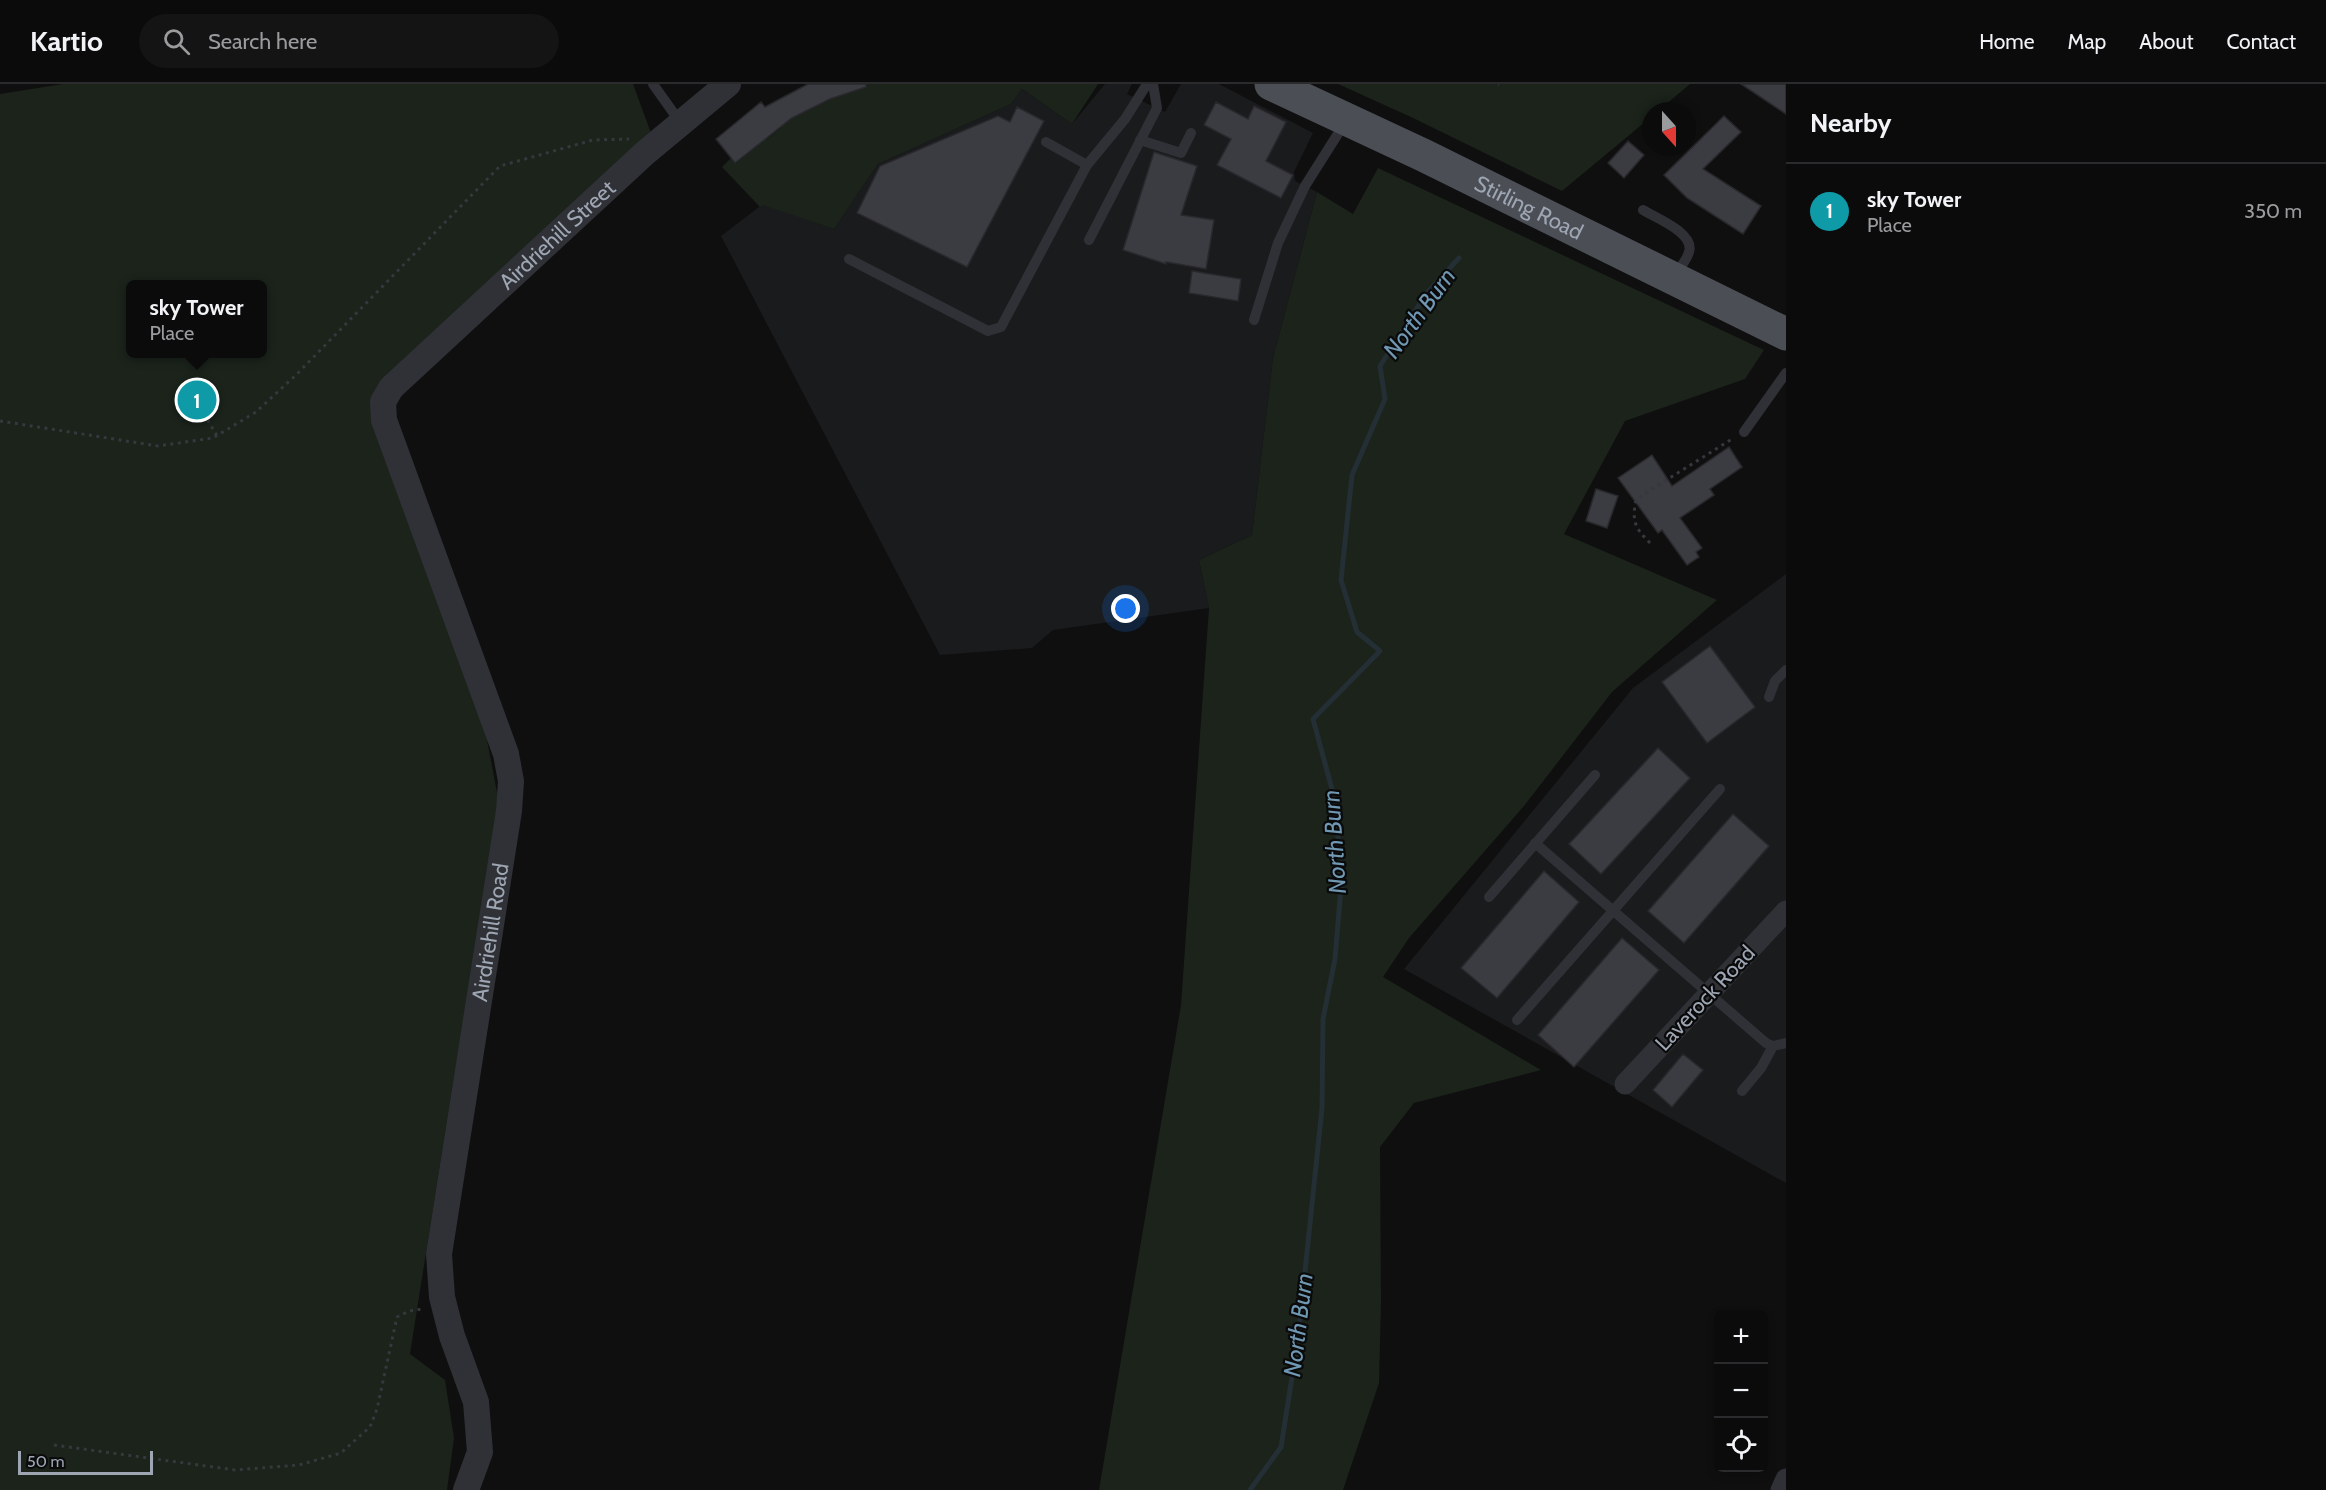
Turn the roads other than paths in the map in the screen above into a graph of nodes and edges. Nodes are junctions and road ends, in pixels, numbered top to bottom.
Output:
1 (653, 84) edge
2 (728, 84) edge
3 (1147, 84) edge
4 (1153, 84) edge
5 (1271, 84) edge
6 (1346, 121) junction
7 (681, 122) junction
8 (1191, 133) dead end
9 (1140, 140) junction
10 (1046, 142) dead end
11 (1087, 165) junction
12 (1643, 210) dead end
13 (1089, 240) dead end
14 (849, 259) dead end
15 (1672, 280) junction
16 (1254, 320) dead end
17 (1786, 334) edge
18 (1786, 373) edge
19 (391, 388) joint
20 (1744, 432) road end
21 (1786, 670) edge
22 (1769, 697) dead end
23 (1595, 775) dead end
24 (1720, 789) dead end
25 (1535, 843) junction
26 (1489, 897) dead end
27 (1613, 909) junction
28 (1786, 911) edge
29 (1708, 994) junction
30 (1517, 1020) dead end
31 (1786, 1043) edge
32 (1773, 1046) junction
33 (1625, 1084) dead end
34 (1742, 1091) dead end
35 (1786, 1479) edge
36 (466, 1490) edge
37 (1781, 1490) edge

1 - 7 lane
2 - 7 street, Airdriehill Street
3 - 11 lane
4 - 9 lane
5 - 6 main road, Stirling Road
6 - 15 main road, Stirling Road
6 - 16 lane
7 - 19 street, Airdriehill Street
8 - 9 lane
9 - 13 lane
10 - 11 lane
11 - 14 lane
12 - 15 lane
15 - 17 main road, Stirling Road
18 - 20 lane
19 - 36 street, Airdriehill Road
21 - 22 lane
23 - 25 lane
24 - 27 lane
25 - 26 lane
25 - 27 lane
27 - 29 lane
27 - 30 lane
28 - 29 street, Laverock Road
29 - 32 lane
29 - 33 street, Laverock Road
31 - 32 lane
32 - 34 lane
35 - 37 street

